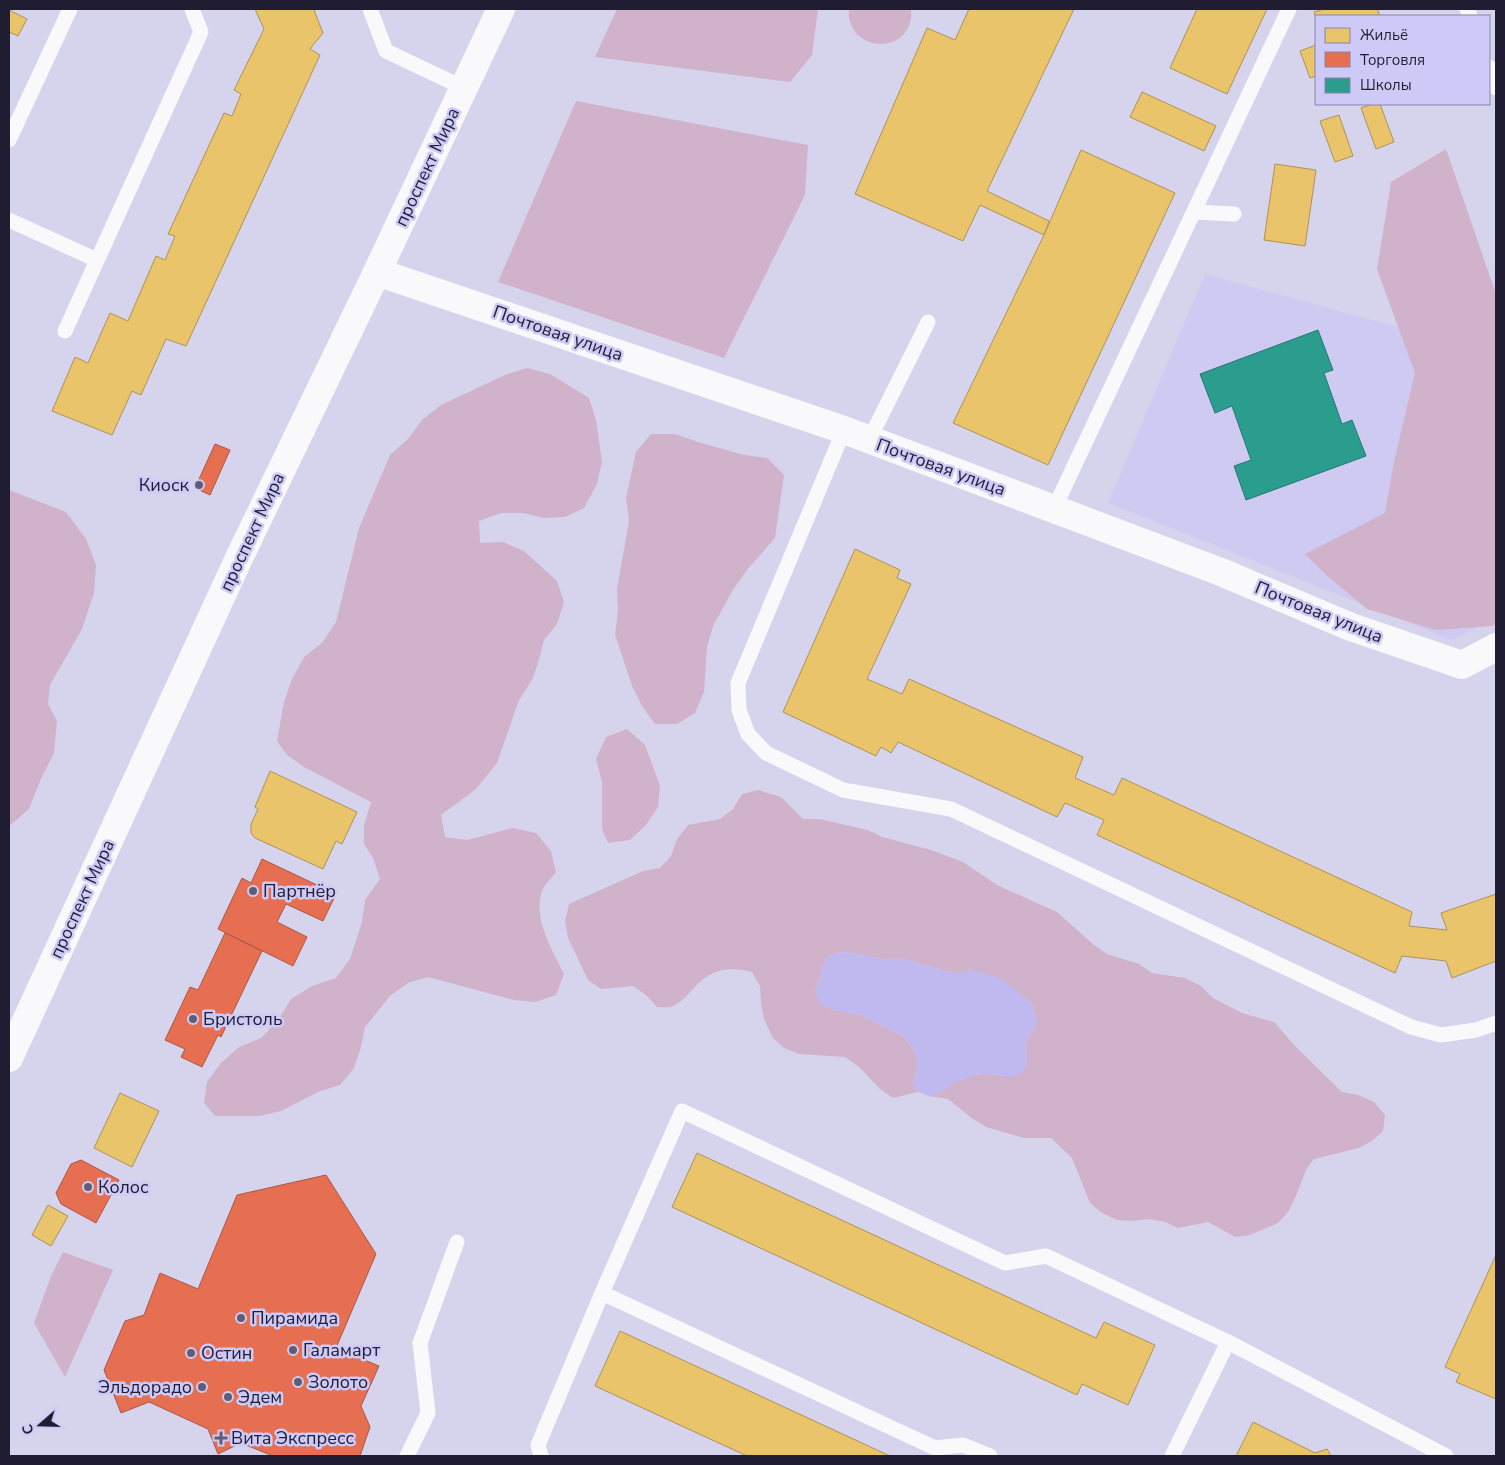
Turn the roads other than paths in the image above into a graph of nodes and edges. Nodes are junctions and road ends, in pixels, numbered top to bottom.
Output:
1 (70, 9) edge
2 (192, 9) edge
3 (370, 9) edge
4 (501, 9) edge
5 (1289, 9) edge
6 (1490, 70) edge
7 (464, 88) junction
8 (1496, 88) edge
9 (9, 140) edge
10 (1195, 212) junction
11 (1234, 214) dead end
12 (9, 220) edge
13 (98, 260) junction
14 (377, 272) junction
15 (928, 322) dead end
16 (64, 331) dead end
17 (844, 430) junction
18 (869, 440) junction
19 (1054, 509) junction
20 (1496, 647) edge
21 (1496, 1023) edge
22 (9, 1058) edge
23 (457, 1242) dead end
24 (602, 1293) junction
25 (1228, 1342) junction
26 (407, 1456) edge
27 (541, 1456) edge
28 (990, 1456) edge
29 (1172, 1456) edge
30 (1446, 1456) edge

1 - 9 lane
2 - 13 lane
3 - 7 lane
4 - 7 street, проспект Мира
5 - 10 lane
6 - 8 lane
7 - 14 street, проспект Мира
10 - 11 lane
10 - 19 lane
12 - 13 lane
13 - 16 lane
14 - 17 street, Почтовая улица
14 - 22 street, проспект Мира
15 - 18 lane
17 - 18 street, Почтовая улица
17 - 21 lane
18 - 19 street, Почтовая улица
19 - 20 street, Почтовая улица
23 - 26 lane
24 - 25 lane
24 - 27 lane
24 - 28 lane
25 - 29 lane
25 - 30 lane

